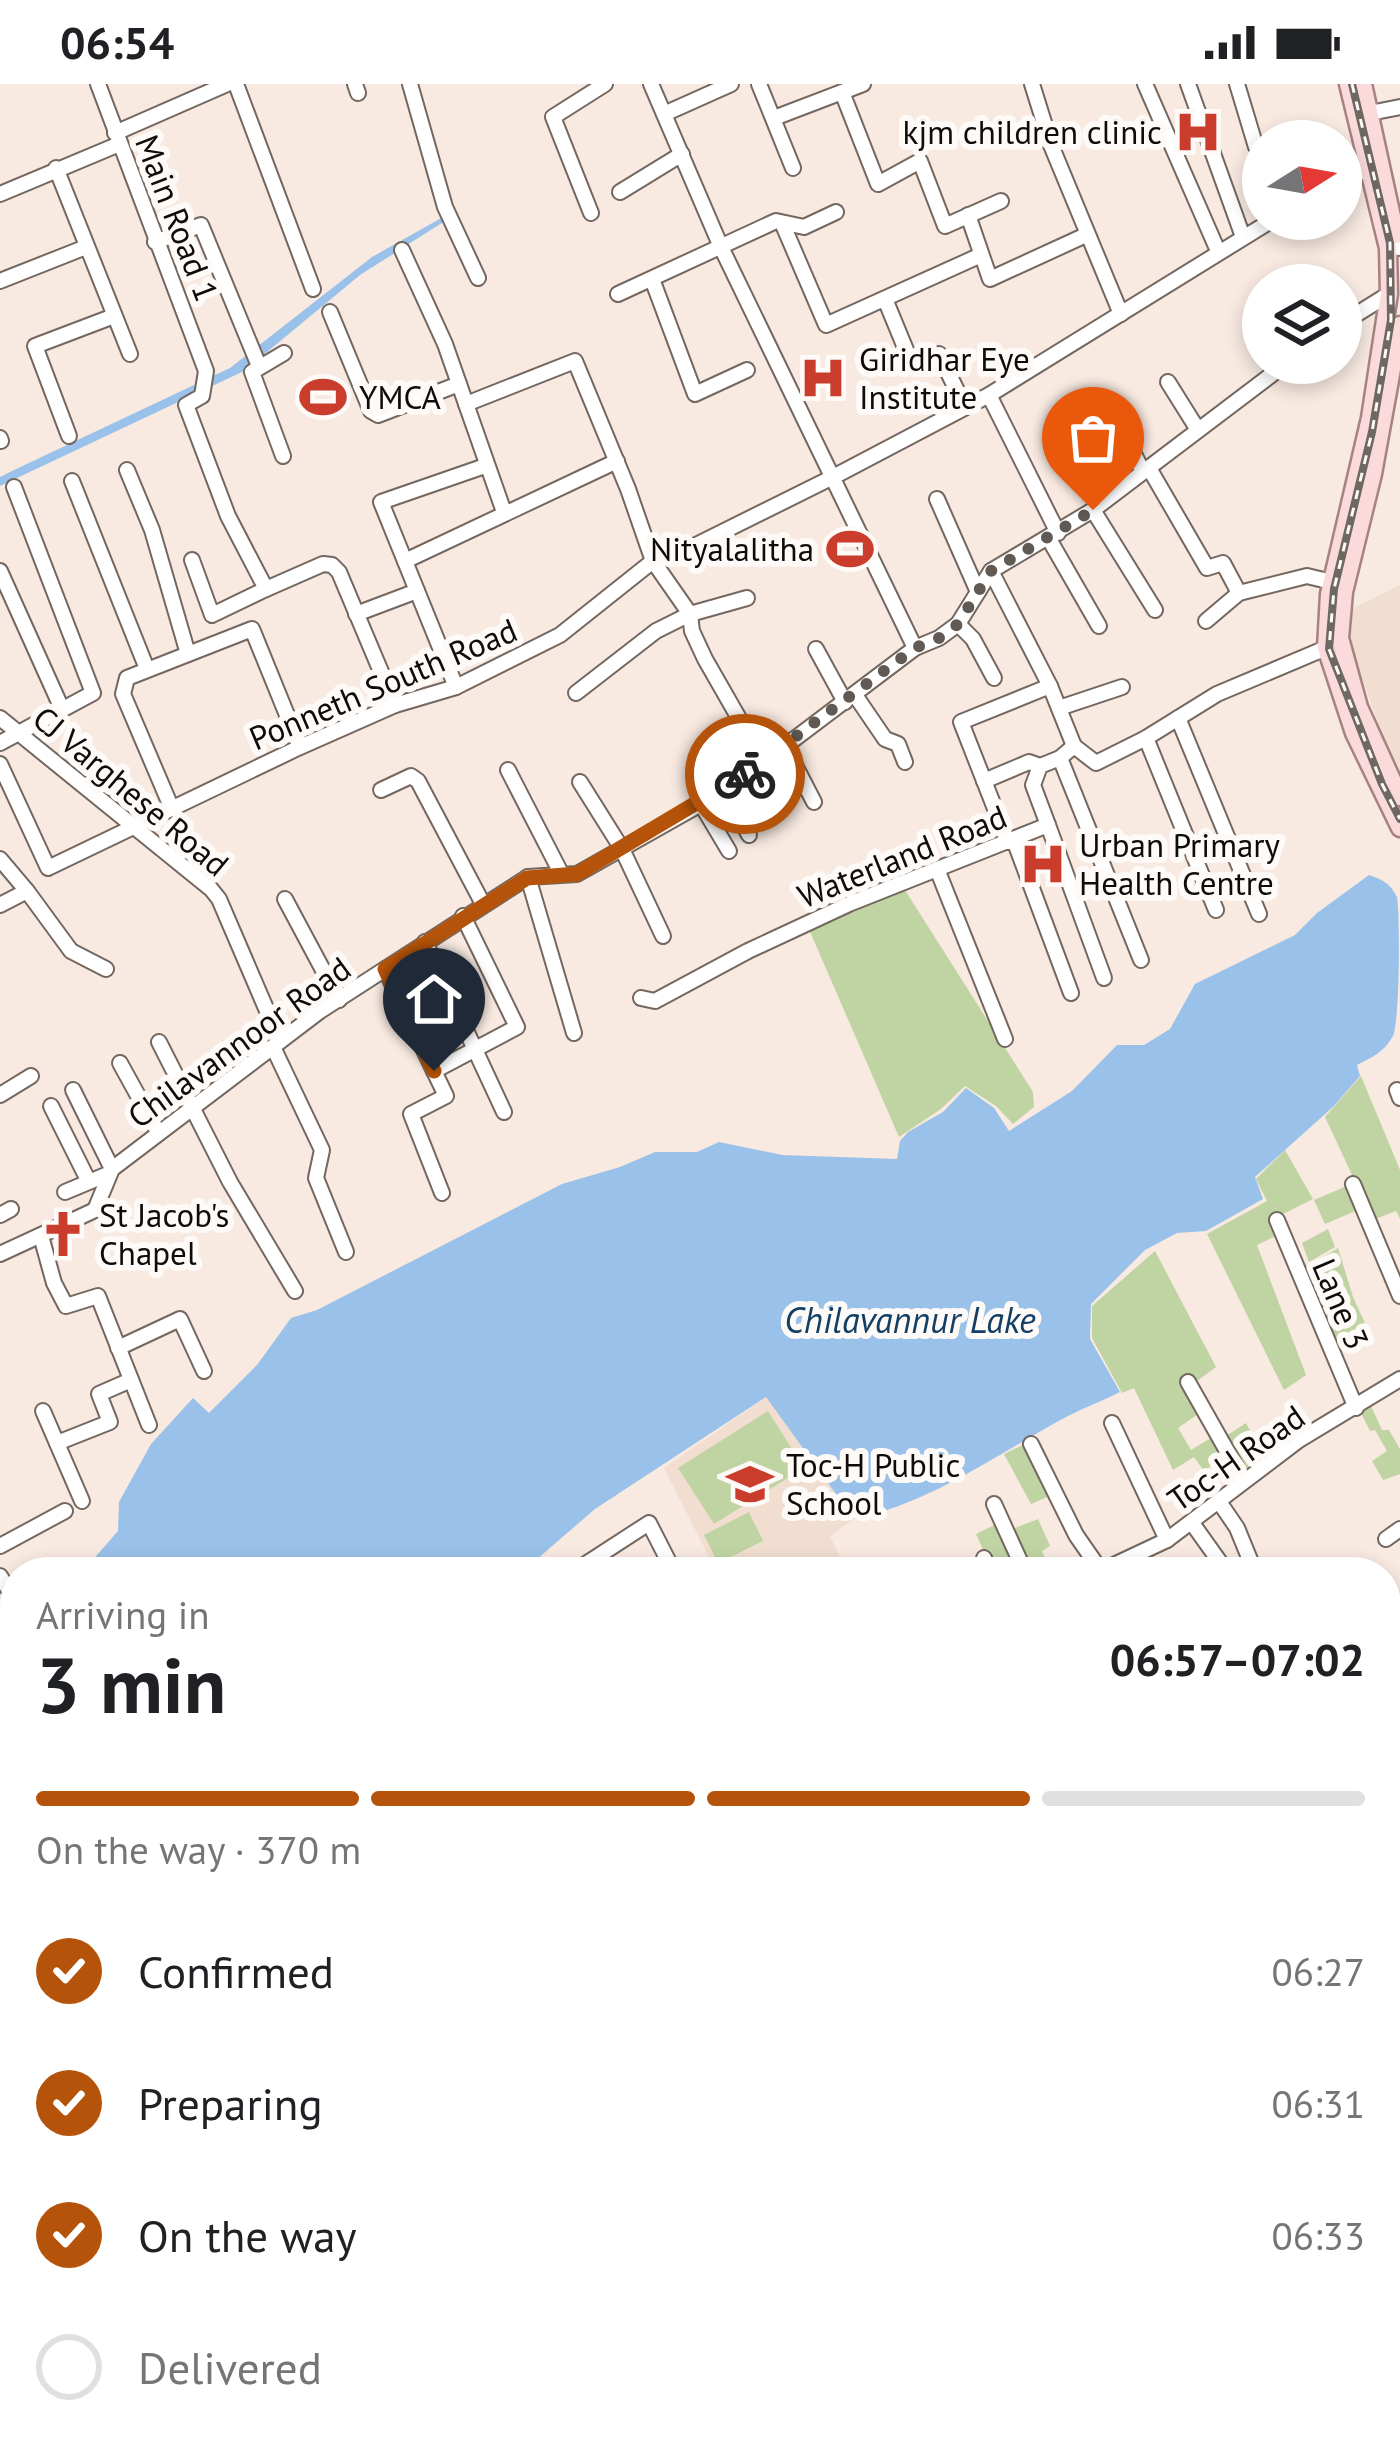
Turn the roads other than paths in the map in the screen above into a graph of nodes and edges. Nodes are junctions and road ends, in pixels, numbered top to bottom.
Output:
1 (98, 84) edge
2 (232, 84) edge
3 (410, 84) edge
4 (604, 84) edge
5 (651, 84) edge
6 (731, 84) edge
7 (759, 84) edge
8 (863, 84) edge
9 (1032, 84) edge
10 (1145, 84) edge
11 (1188, 84) edge
12 (1237, 84) edge
13 (1348, 84) edge
14 (1363, 84) edge
15 (842, 92) junction
16 (1400, 107) edge
17 (1370, 112) junction
18 (664, 114) junction
19 (774, 118) junction
20 (1248, 120) edge
21 (116, 139) junction
22 (682, 154) junction
23 (56, 168) junction
24 (793, 168) dead end
25 (1370, 168) junction
26 (1362, 172) edge
27 (620, 192) dead end
28 (0, 194) edge
29 (1000, 201) dead end
30 (836, 212) dead end
31 (591, 213) dead end
32 (968, 215) junction
33 (783, 225) junction
34 (1242, 233) edge
35 (1086, 235) junction
36 (1242, 237) edge
37 (154, 242) junction
38 (86, 247) junction
39 (722, 247) junction
40 (402, 250) dead end
41 (1218, 250) junction
42 (1397, 251) edge
43 (981, 255) junction
44 (478, 278) dead end
45 (652, 279) junction
46 (0, 281) edge
47 (313, 289) dead end
48 (1389, 294) junction
49 (618, 295) dead end
50 (885, 299) junction
51 (1362, 311) edge
52 (330, 312) dead end
53 (1121, 314) junction
54 (114, 316) junction
55 (1400, 325) edge
56 (284, 353) dead end
57 (130, 355) dead end
58 (259, 366) junction
59 (747, 370) dead end
60 (1395, 380) edge
61 (1168, 382) dead end
62 (459, 384) junction
63 (1259, 384) edge
64 (989, 395) junction
65 (466, 404) junction
66 (964, 407) junction
67 (1121, 428) dead end
68 (1198, 430) junction
69 (69, 436) dead end
70 (283, 456) dead end
71 (616, 461) junction
72 (485, 466) junction
73 (127, 470) dead end
74 (1146, 470) junction
75 (835, 476) junction
76 (72, 482) dead end
77 (14, 487) dead end
78 (937, 499) dead end
79 (1093, 510) junction
80 (504, 512) junction
81 (1053, 536) junction
82 (192, 560) dead end
83 (405, 561) junction
84 (653, 561) junction
85 (0, 571) edge
86 (991, 571) junction
87 (1332, 582) junction
88 (266, 589) junction
89 (417, 591) junction
90 (978, 592) junction
91 (1240, 593) junction
92 (747, 598) dead end
93 (1155, 610) dead end
94 (356, 614) junction
95 (690, 614) junction
96 (1206, 621) dead end
97 (958, 624) junction
98 (1099, 626) dead end
99 (915, 648) junction
100 (1326, 648) junction
101 (816, 649) dead end
102 (188, 654) junction
103 (147, 669) junction
104 (994, 678) dead end
105 (1050, 686) junction
106 (457, 687) junction
107 (1122, 687) dead end
108 (576, 693) dead end
109 (850, 699) junction
110 (395, 706) junction
111 (1059, 708) junction
112 (62, 709) junction
113 (0, 718) edge
114 (1178, 718) junction
115 (19, 733) junction
116 (1146, 738) junction
117 (0, 743) edge
118 (785, 746) junction
119 (1074, 746) junction
120 (300, 747) junction
121 (1060, 758) junction
122 (764, 762) junction
123 (905, 762) dead end
124 (0, 764) edge
125 (1040, 766) junction
126 (508, 770) dead end
127 (984, 781) junction
128 (580, 782) dead end
129 (724, 789) junction
130 (382, 790) dead end
131 (1400, 797) edge
132 (814, 802) dead end
133 (700, 804) junction
134 (172, 809) junction
135 (1048, 825) junction
136 (134, 827) junction
137 (1400, 828) edge
138 (749, 835) dead end
139 (1011, 841) junction
140 (622, 848) junction
141 (729, 851) dead end
142 (0, 859) edge
143 (937, 869) junction
144 (561, 873) junction
145 (527, 878) junction
146 (27, 891) junction
147 (285, 899) dead end
148 (0, 904) edge
149 (483, 904) junction
150 (1216, 910) dead end
151 (1259, 914) dead end
152 (463, 916) junction
153 (663, 936) dead end
154 (425, 942) junction
155 (1142, 960) dead end
156 (106, 969) dead end
157 (385, 969) junction
158 (1104, 978) dead end
159 (1071, 993) dead end
160 (641, 998) dead end
161 (339, 1000) junction
162 (574, 1033) dead end
163 (1005, 1040) dead end
164 (159, 1042) dead end
165 (276, 1044) junction
166 (476, 1049) junction
167 (120, 1063) dead end
168 (434, 1071) junction
169 (31, 1076) dead end
170 (73, 1090) dead end
171 (0, 1095) edge
172 (51, 1106) dead end
173 (194, 1106) junction
174 (504, 1112) dead end
175 (158, 1132) junction
176 (110, 1171) junction
177 (88, 1180) junction
178 (1353, 1184) dead end
179 (65, 1192) dead end
180 (442, 1193) dead end
181 (1277, 1220) dead end
182 (41, 1236) junction
183 (346, 1252) dead end
184 (0, 1254) edge
185 (295, 1291) dead end
186 (1400, 1296) edge
187 (118, 1348) junction
188 (203, 1371) dead end
189 (1400, 1379) edge
190 (131, 1380) junction
191 (1188, 1382) dead end
192 (1356, 1408) junction
193 (43, 1411) dead end
194 (1112, 1423) dead end
195 (149, 1425) dead end
196 (57, 1444) junction
197 (1030, 1444) dead end
198 (1244, 1481) junction
199 (82, 1501) dead end
200 (1220, 1503) junction
201 (994, 1504) dead end
202 (65, 1511) dead end
203 (1192, 1523) junction
204 (1400, 1529) edge
205 (1386, 1539) dead end
206 (1167, 1540) junction
207 (0, 1546) edge
208 (597, 1557) edge
209 (666, 1557) edge
210 (1018, 1557) edge
211 (1090, 1557) edge
212 (1141, 1557) edge
213 (1216, 1557) edge
214 (1250, 1557) edge

1 - 21 street, Main Road 1
2 - 21 street
2 - 47 street
3 - 44 street
4 - 31 street
5 - 18 street
6 - 18 street
7 - 19 street
8 - 15 street
9 - 35 street
10 - 41 street
11 - 34 street
12 - 20 street
13 - 25 main road
14 - 17 main road
15 - 19 street
15 - 32 street
16 - 17 street
17 - 42 main road
18 - 22 street
19 - 24 street
21 - 23 street
21 - 37 street, Main Road 1
22 - 27 street
22 - 39 street
23 - 28 street
23 - 38 street
25 - 26 street
25 - 42 main road
29 - 32 street
30 - 33 street
32 - 43 street
33 - 39 street
33 - 50 street
35 - 43 street
35 - 53 street
36 - 41 street, Ponneth South Road
37 - 58 street
37 - 88 street, Main Road 1
38 - 46 street
38 - 54 street
39 - 45 street
39 - 75 street
40 - 62 street
41 - 53 street, Ponneth South Road
42 - 48 main road
43 - 50 street
45 - 49 street
45 - 59 street
48 - 51 street
48 - 87 main road
50 - 66 street
52 - 62 street
53 - 64 street, Ponneth South Road
54 - 57 street
54 - 69 street
55 - 60 main road
56 - 58 street
58 - 70 street
60 - 131 main road
61 - 68 street
62 - 65 street
63 - 68 street, Chilavannoor Road
64 - 66 street, Ponneth South Road
64 - 81 street
65 - 71 street
65 - 72 street
66 - 75 street, Ponneth South Road
67 - 74 street
68 - 74 street, Chilavannoor Road
71 - 80 street
71 - 84 street
72 - 80 street
72 - 83 street
73 - 102 street
74 - 79 street, Chilavannoor Road
74 - 91 street
75 - 84 street, Ponneth South Road
75 - 99 street
76 - 103 street
77 - 112 street
78 - 90 street
79 - 81 street, Chilavannoor Road
79 - 93 street
80 - 83 street
81 - 86 street, Chilavannoor Road
81 - 98 street
82 - 88 street
83 - 89 street
84 - 95 street
84 - 106 street, Ponneth South Road
85 - 112 street
86 - 90 street, Chilavannoor Road
86 - 105 street
87 - 91 street
87 - 100 main road
88 - 94 street
89 - 94 street
89 - 106 street
90 - 97 street, Chilavannoor Road
91 - 96 street
92 - 95 street
94 - 110 street
95 - 108 street
95 - 122 street
97 - 99 street, Chilavannoor Road
97 - 104 street
99 - 109 street, Chilavannoor Road
100 - 114 street
100 - 137 main road
101 - 109 street
102 - 103 street
102 - 120 street
103 - 134 street
105 - 111 street
105 - 127 street
106 - 110 street, Ponneth South Road
107 - 111 street
109 - 118 street, Chilavannoor Road
109 - 123 street
110 - 120 street, Ponneth South Road
111 - 119 street
112 - 115 street
113 - 115 street, CJ Varghese Road
114 - 116 street
114 - 151 street
115 - 117 street
115 - 136 street, CJ Varghese Road
116 - 119 street
116 - 150 street
118 - 122 street, Chilavannoor Road
118 - 132 street
119 - 121 street
120 - 134 street, Ponneth South Road
121 - 125 street
121 - 155 street
122 - 129 street, Chilavannoor Road
124 - 136 street, Ponneth South Road
125 - 127 street
125 - 135 street, Waterland Road
126 - 144 street
127 - 139 street
128 - 140 street
129 - 133 street, Chilavannoor Road
129 - 138 street
130 - 149 street
133 - 140 street, Chilavannoor Road
133 - 141 street
134 - 136 street, Ponneth South Road
135 - 139 street, Waterland Road
135 - 158 street
136 - 165 street, CJ Varghese Road
139 - 143 street, Waterland Road
139 - 159 street
140 - 144 street, Chilavannoor Road
140 - 153 street
142 - 146 street
143 - 160 street, Waterland Road
143 - 163 street
144 - 145 street, Chilavannoor Road
145 - 149 street, Chilavannoor Road
145 - 162 street
146 - 148 street
146 - 156 street
147 - 161 street
149 - 152 street, Chilavannoor Road
152 - 154 street, Chilavannoor Road
152 - 166 street
154 - 157 street, Chilavannoor Road
154 - 166 street
157 - 161 street, Chilavannoor Road
157 - 168 street
161 - 165 street, Chilavannoor Road
164 - 173 street
165 - 173 street, Chilavannoor Road
165 - 183 street, CJ Varghese Road
166 - 168 street
166 - 174 street
167 - 175 street
168 - 180 street
169 - 171 street
170 - 176 street
172 - 177 street
173 - 175 street, Chilavannoor Road
173 - 185 street
175 - 176 street, Chilavannoor Road
176 - 177 street
176 - 182 street, Chilavannoor Road
177 - 179 street
178 - 186 street
181 - 192 street, Lane 3
182 - 184 street, Chilavannoor Road
182 - 187 street
187 - 188 street
187 - 190 street
189 - 192 street, Toc-H Road
190 - 195 street
190 - 196 street
191 - 198 street
192 - 198 street, Toc-H Road
193 - 196 street
194 - 206 street
196 - 199 street
197 - 211 street
198 - 200 street, Toc-H Road
200 - 203 street, Toc-H Road
200 - 214 street
201 - 210 street
202 - 207 street
203 - 206 street, Toc-H Road
203 - 213 street
204 - 205 street
206 - 212 street, Toc-H Road
208 - 209 street

